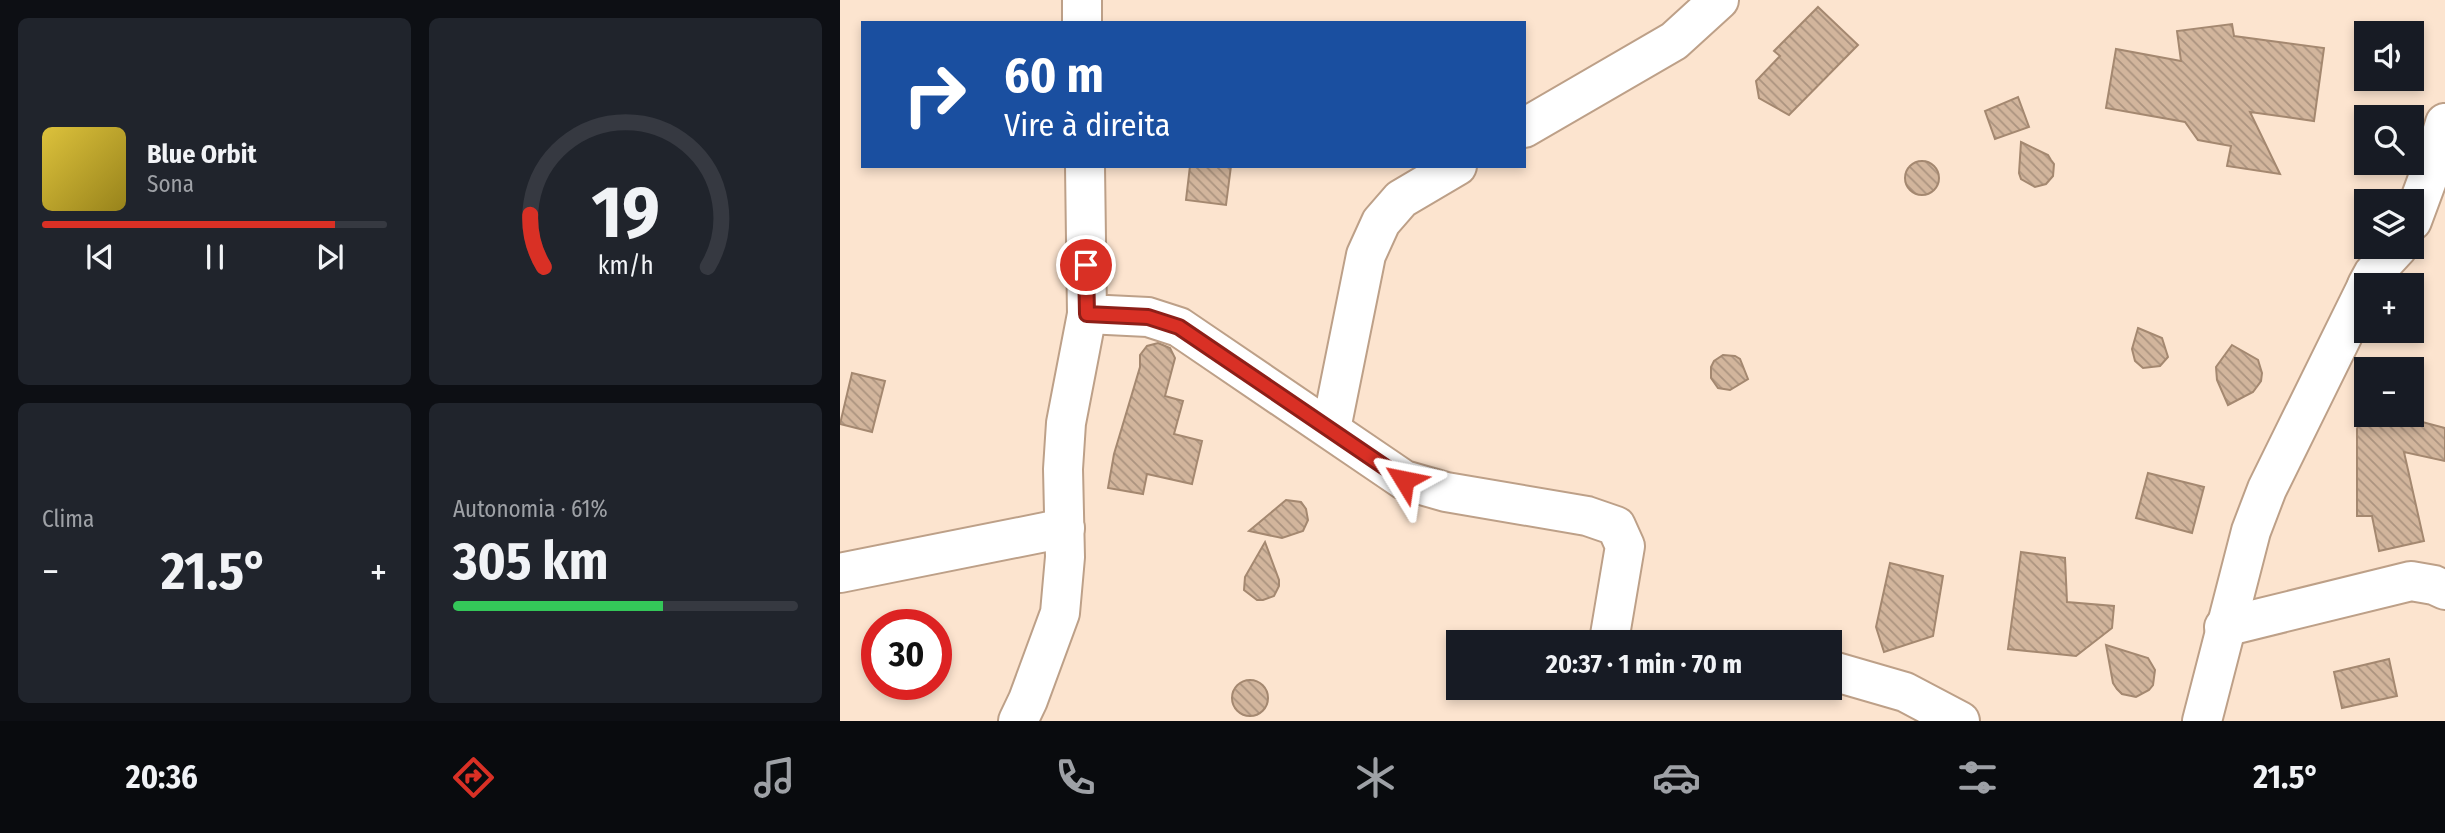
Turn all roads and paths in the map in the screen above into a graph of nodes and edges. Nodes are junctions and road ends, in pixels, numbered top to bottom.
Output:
1 (1082, 0) edge
2 (1719, 0) edge
3 (1083, 21) edge
4 (2445, 123) edge
5 (1526, 127) edge
6 (1085, 168) edge
7 (1454, 168) edge
8 (2424, 189) edge
9 (2387, 259) edge
10 (2374, 273) edge
11 (2354, 313) edge
12 (1087, 314) junction
13 (1331, 429) junction
14 (1065, 528) junction
15 (840, 573) edge
16 (2445, 590) edge
17 (2224, 627) junction
18 (1611, 630) edge
19 (1842, 674) edge
20 (1018, 721) edge
21 (1960, 721) edge
22 (2202, 721) edge

1 - 3 street
2 - 5 street
4 - 8 street
6 - 12 street
7 - 13 street
9 - 10 street
11 - 17 street
12 - 13 street
12 - 14 street
13 - 18 street
14 - 15 street
14 - 20 street
16 - 17 street
17 - 22 street
19 - 21 street

